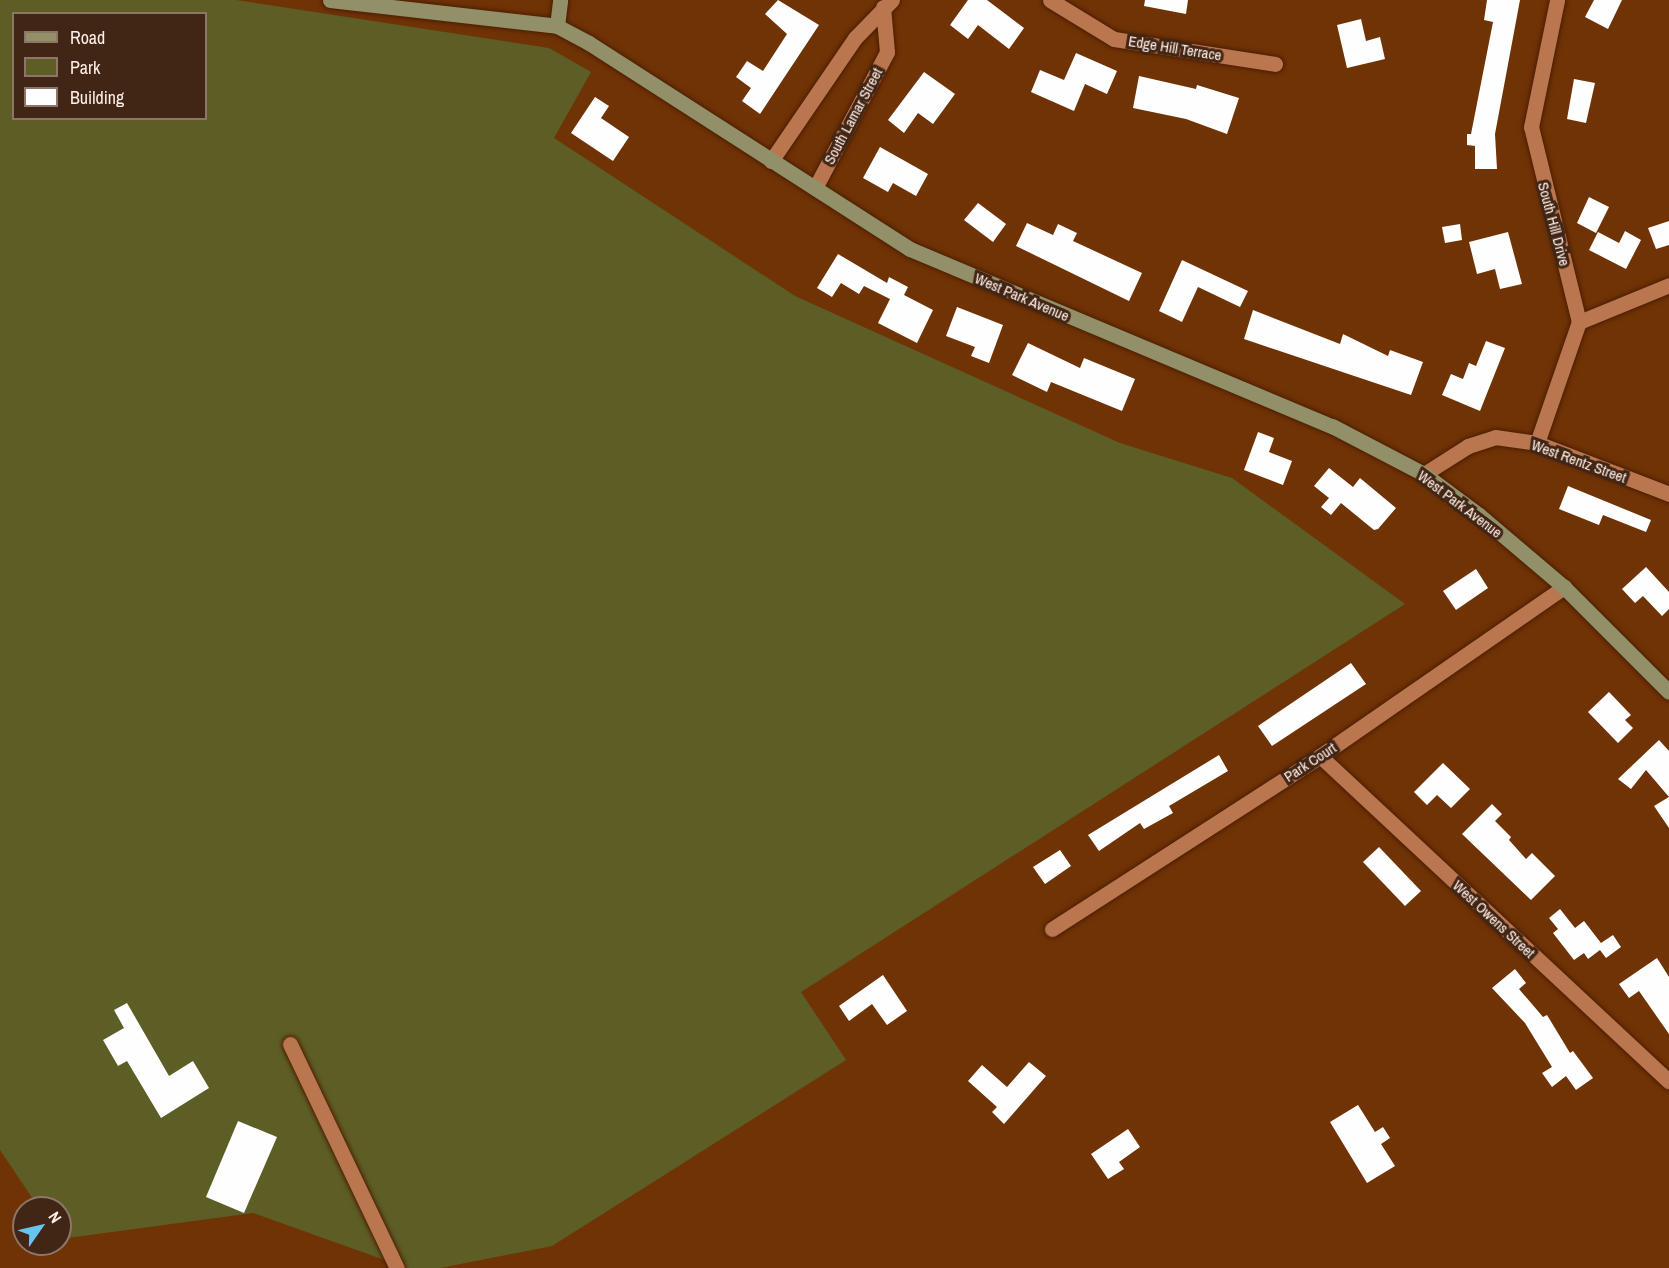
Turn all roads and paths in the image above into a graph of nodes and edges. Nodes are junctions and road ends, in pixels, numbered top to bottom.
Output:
1 (330, 0) edge
2 (560, 0) edge
3 (1050, 0) edge
4 (1557, 0) edge
5 (883, 2) edge
6 (557, 26) junction
7 (1275, 64) dead end
8 (771, 161) junction
9 (815, 188) junction
10 (1669, 285) edge
11 (1579, 322) junction
12 (1537, 443) junction
13 (1424, 474) junction
14 (1669, 494) edge
15 (1564, 587) junction
16 (1669, 692) edge
17 (1320, 756) junction
18 (1052, 929) dead end
19 (290, 1044) dead end
20 (1669, 1080) edge
21 (397, 1268) edge

1 - 6 street, West Park Avenue
2 - 6 street
3 - 7 street, Edge Hill Terrace
4 - 11 street, South Hill Drive
5 - 8 street, South Lamar Street
5 - 9 street, South Lamar Street
6 - 8 street, West Park Avenue
8 - 9 street, West Park Avenue
9 - 13 street, West Park Avenue
10 - 11 street
11 - 12 street
12 - 13 street, West Rentz Street
12 - 14 street, West Rentz Street
13 - 15 street, West Park Avenue
15 - 16 street, West Park Avenue
15 - 17 street, Park Court
17 - 18 street, Park Court
17 - 20 street, West Owens Street
19 - 21 street

